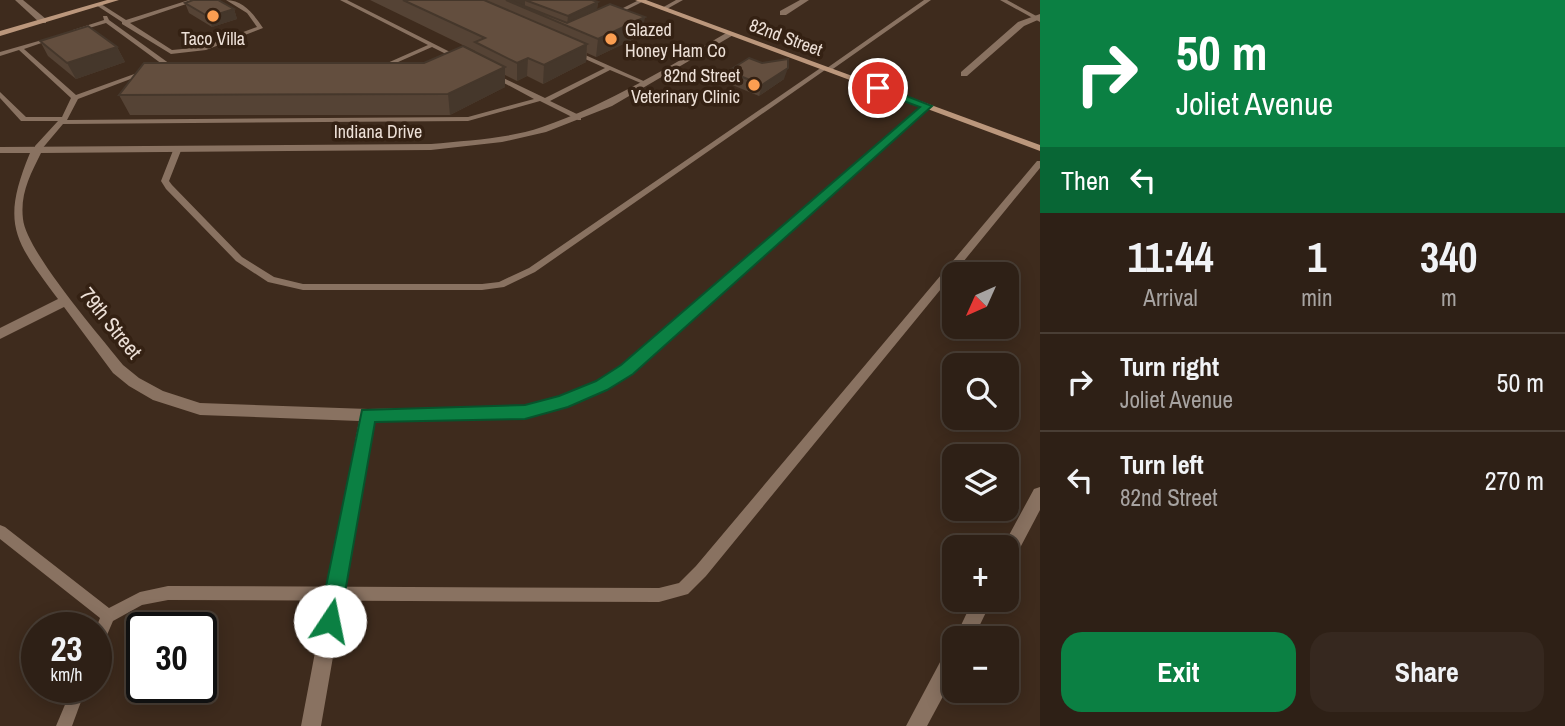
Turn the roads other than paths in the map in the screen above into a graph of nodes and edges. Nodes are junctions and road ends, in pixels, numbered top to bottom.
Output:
1 (19, 0) edge
2 (115, 0) edge
3 (195, 0) edge
4 (229, 0) edge
5 (344, 0) edge
6 (640, 0) edge
7 (680, 0) edge
8 (805, 0) edge
9 (928, 0) edge
10 (1003, 0) edge
11 (96, 5) junction
12 (602, 9) edge
13 (663, 9) junction
14 (783, 13) dead end
15 (613, 14) junction
16 (1038, 18) edge
17 (602, 20) edge
18 (43, 21) junction
19 (107, 21) junction
20 (126, 22) junction
21 (114, 26) junction
22 (70, 32) edge
23 (0, 34) edge
24 (731, 34) junction
25 (57, 36) edge
26 (432, 45) junction
27 (562, 47) edge
28 (20, 48) junction
29 (0, 54) edge
30 (451, 54) junction
31 (462, 60) edge
32 (431, 63) edge
33 (610, 68) junction
34 (155, 69) junction
35 (826, 69) junction
36 (176, 70) edge
37 (398, 71) edge
38 (485, 71) edge
39 (964, 74) dead end
40 (645, 83) junction
41 (0, 94) edge
42 (75, 98) junction
43 (543, 100) junction
44 (927, 106) junction
45 (578, 118) junction
46 (63, 121) junction
47 (38, 148) junction
48 (178, 148) junction
49 (1040, 148) edge
50 (0, 150) edge
51 (1040, 163) edge
52 (66, 302) junction
53 (0, 334) edge
54 (368, 415) junction
55 (1040, 494) edge
56 (0, 531) edge
57 (1018, 535) edge
58 (335, 595) junction
59 (102, 612) edge
60 (112, 613) edge
61 (942, 678) edge
62 (73, 703) edge
63 (64, 726) edge
64 (310, 726) edge
65 (916, 726) edge

1 - 18 street
2 - 11 main road
3 - 20 lane
4 - 20 lane
5 - 26 lane
6 - 13 main road, 82nd Street
6 - 15 lane
7 - 13 lane
8 - 14 street
9 - 35 lane
10 - 16 lane
11 - 18 main road
11 - 19 lane
11 - 20 lane
12 - 15 lane
13 - 24 main road, 82nd Street
15 - 17 lane
16 - 39 street
18 - 23 main road
19 - 21 lane
19 - 22 lane
20 - 21 lane
21 - 34 lane
24 - 35 main road, 82nd Street
24 - 40 street, Indiana Drive
25 - 28 lane
26 - 30 lane
26 - 37 lane
27 - 33 lane
28 - 29 lane
28 - 42 lane
30 - 31 lane
30 - 32 lane
33 - 40 lane
33 - 43 lane
34 - 36 lane
34 - 42 lane
35 - 44 main road, 82nd Street
35 - 48 lane
38 - 43 lane
40 - 45 street, Indiana Drive
41 - 46 lane
42 - 46 lane
43 - 45 lane
43 - 46 lane
44 - 49 main road, 82nd Street
44 - 54 street, 79th Street
45 - 48 street, Indiana Drive
46 - 47 lane
47 - 48 street, Indiana Drive
47 - 50 street, Indiana Drive
47 - 52 street, 79th Street
51 - 58 lane
52 - 53 street
52 - 54 street, 79th Street
54 - 58 street
55 - 57 street
56 - 59 lane
58 - 60 lane
58 - 64 street
61 - 65 street
62 - 63 lane

